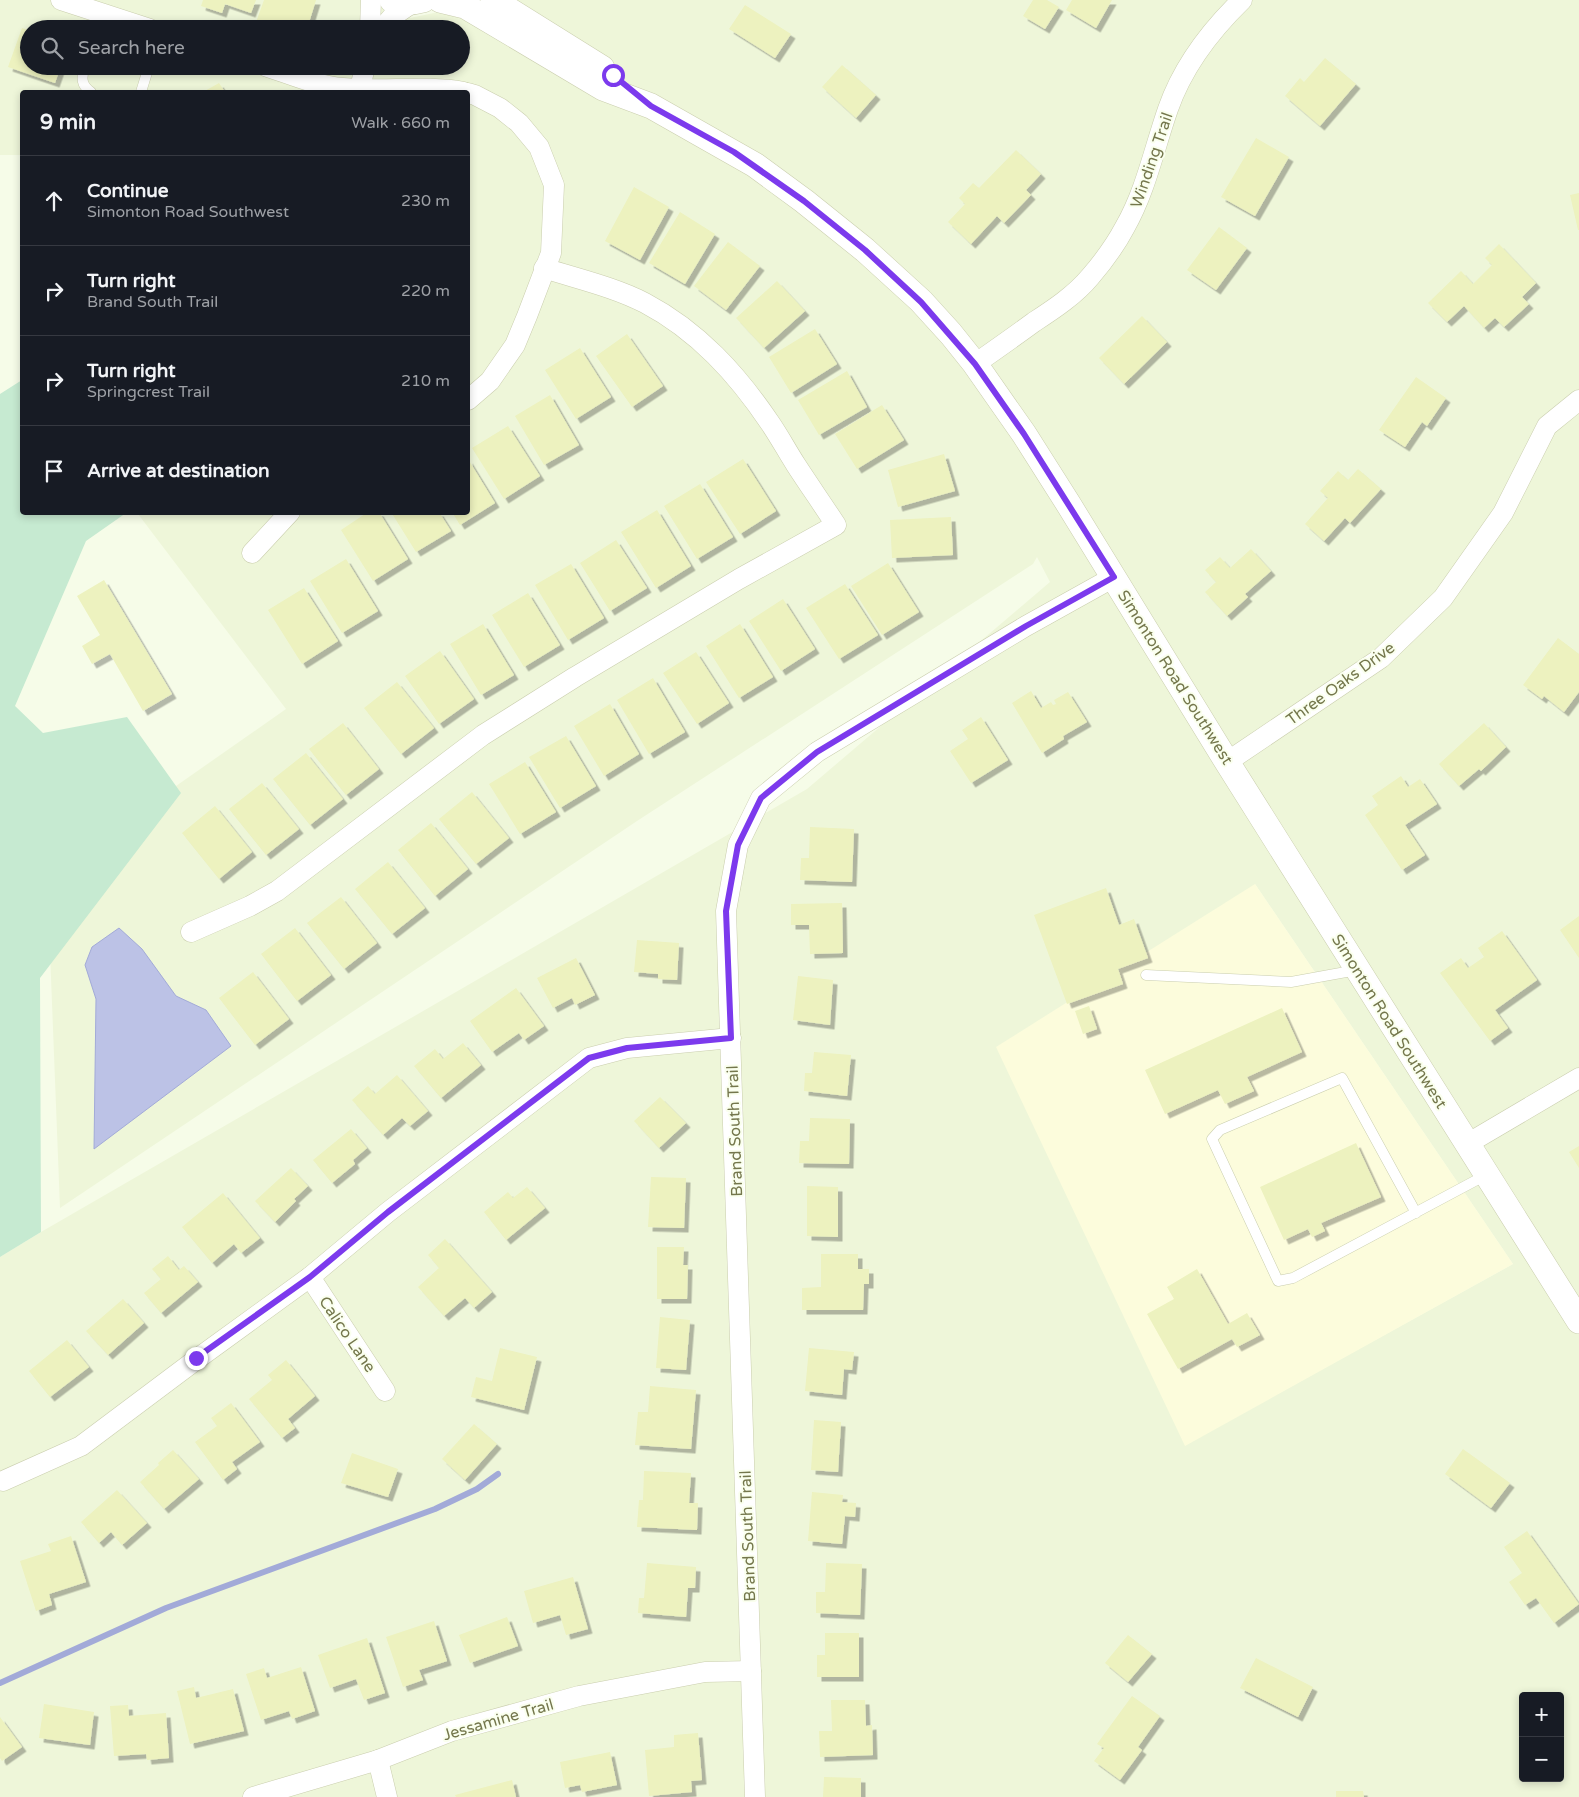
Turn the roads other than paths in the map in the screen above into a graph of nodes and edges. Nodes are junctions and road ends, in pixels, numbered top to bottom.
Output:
1 (61, 0) edge
2 (371, 0) edge
3 (440, 0) edge
4 (493, 0) edge
5 (1242, 0) edge
6 (409, 1) edge
7 (97, 20) edge
8 (370, 20) edge
9 (390, 20) edge
10 (83, 75) edge
11 (146, 75) edge
12 (293, 75) edge
13 (363, 75) edge
14 (360, 89) junction
15 (87, 90) edge
16 (142, 90) edge
17 (450, 90) edge
18 (470, 93) edge
19 (651, 106) junction
20 (544, 268) junction
21 (975, 364) junction
22 (470, 398) edge
23 (1579, 400) edge
24 (287, 515) edge
25 (252, 553) dead end
26 (1114, 577) junction
27 (1227, 762) junction
28 (191, 932) dead end
29 (1358, 970) junction
30 (1146, 975) dead end
31 (731, 1038) junction
32 (1579, 1078) edge
33 (1467, 1144) junction
34 (1486, 1175) junction
35 (1416, 1213) junction
36 (310, 1277) junction
37 (1579, 1321) edge
38 (385, 1391) dead end
39 (3, 1481) dead end
40 (751, 1671) junction
41 (378, 1760) junction
42 (253, 1797) edge
43 (387, 1797) edge
44 (755, 1797) edge

1 - 7 street
2 - 8 street
3 - 19 street, Simonton Road Southwest
4 - 19 street, Simonton Road Southwest
5 - 21 street, Winding Trail
6 - 9 street
10 - 15 lane
11 - 16 lane
12 - 14 street
13 - 14 street
14 - 17 street
18 - 20 street
19 - 21 street, Simonton Road Southwest
20 - 22 street
20 - 28 street
21 - 26 street, Simonton Road Southwest
23 - 27 street, Three Oaks Drive
24 - 25 street
26 - 27 street, Simonton Road Southwest
26 - 31 street, Brand South Trail
27 - 29 street, Simonton Road Southwest
29 - 30 lane
29 - 33 street, Simonton Road Southwest
31 - 36 street
31 - 40 street, Brand South Trail
32 - 33 street
33 - 34 street, Simonton Road Southwest
34 - 35 lane
34 - 37 street, Simonton Road Southwest
35 - 35 lane
36 - 38 street, Calico Lane
36 - 39 street
40 - 41 street, Jessamine Trail
40 - 44 street, Brand South Trail
41 - 42 street, Jessamine Trail
41 - 43 street

